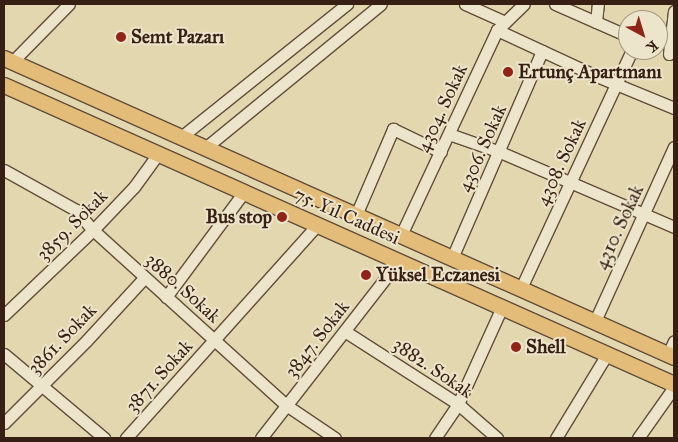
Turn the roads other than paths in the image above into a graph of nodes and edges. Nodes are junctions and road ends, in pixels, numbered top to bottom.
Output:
1 (69, 4) edge
2 (347, 4) edge
3 (381, 4) edge
4 (465, 4) edge
5 (524, 4) edge
6 (555, 4) edge
7 (598, 4) edge
8 (674, 15) edge
9 (596, 22) junction
10 (501, 26) junction
11 (618, 32) edge
12 (542, 51) junction
13 (672, 55) edge
14 (8, 60) edge
15 (627, 60) edge
16 (4, 85) edge
17 (616, 85) junction
18 (674, 108) edge
19 (449, 134) junction
20 (181, 137) junction
21 (674, 147) edge
22 (205, 148) junction
23 (441, 152) junction
24 (500, 152) junction
25 (158, 154) junction
26 (5, 172) edge
27 (570, 182) junction
28 (244, 192) junction
29 (645, 214) junction
30 (356, 215) junction
31 (317, 225) junction
32 (674, 227) edge
33 (93, 230) junction
34 (401, 235) junction
35 (452, 258) junction
36 (399, 261) junction
37 (144, 278) junction
38 (521, 288) junction
39 (166, 297) junction
40 (502, 307) junction
41 (4, 315) edge
42 (595, 322) junction
43 (346, 332) junction
44 (215, 341) junction
45 (672, 351) edge
46 (4, 354) edge
47 (607, 354) junction
48 (674, 385) edge
49 (41, 386) junction
50 (458, 404) junction
51 (286, 406) junction
52 (4, 423) edge
53 (104, 438) edge
54 (126, 438) edge
55 (261, 438) edge
56 (335, 438) edge
57 (434, 438) edge
58 (497, 438) edge
59 (556, 438) edge
60 (638, 438) edge

1 - 14 street
2 - 20 street
3 - 22 street
4 - 10 street
5 - 10 street, 4304. Sokak
6 - 9 street
7 - 9 street
8 - 13 street
9 - 11 street
10 - 12 street
10 - 19 street, 4304. Sokak
12 - 17 street
12 - 24 street, 4306. Sokak
14 - 20 main road, 75. Yıl Caddesi
15 - 17 street, 4308. Sokak
16 - 25 main road, 75. Yıl Caddesi
17 - 18 street
17 - 27 street, 4308. Sokak
19 - 23 street, 4304. Sokak
19 - 24 street
20 - 22 main road, 75. Yıl Caddesi
21 - 29 street, 4310. Sokak
22 - 30 main road, 75. Yıl Caddesi
23 - 30 street
23 - 34 street, 4304. Sokak
24 - 27 street
24 - 35 street, 4306. Sokak
25 - 28 main road, 75. Yıl Caddesi
25 - 33 street, 3859. Sokak
26 - 33 street, 3880. Sokak
27 - 29 street
27 - 38 street, 4308. Sokak
28 - 31 main road, 75. Yıl Caddesi
28 - 39 street
29 - 32 street
29 - 42 street, 4310. Sokak
30 - 34 main road, 75. Yıl Caddesi
31 - 36 main road, 75. Yıl Caddesi
31 - 44 street, 3871. Sokak
33 - 37 street, 3880. Sokak
33 - 41 street, 3859. Sokak
34 - 35 main road, 75. Yıl Caddesi
35 - 38 main road, 75. Yıl Caddesi
36 - 40 main road, 75. Yıl Caddesi
36 - 43 street, 3847. Sokak
37 - 39 street, 3880. Sokak
37 - 49 street, 3861. Sokak
38 - 42 main road, 75. Yıl Caddesi
39 - 44 street, 3880. Sokak
40 - 47 main road, 75. Yıl Caddesi
40 - 50 street
42 - 45 main road, 75. Yıl Caddesi
43 - 50 street, 3882. Sokak
43 - 51 street, 3847. Sokak
44 - 51 street, 3880. Sokak
44 - 54 street, 3871. Sokak
46 - 49 street
47 - 48 main road, 75. Yıl Caddesi
47 - 59 street
48 - 60 street
49 - 52 street, 3861. Sokak
49 - 53 street
50 - 57 street
50 - 58 street, 3882. Sokak
51 - 55 street, 3847. Sokak
51 - 56 street, 3880. Sokak

